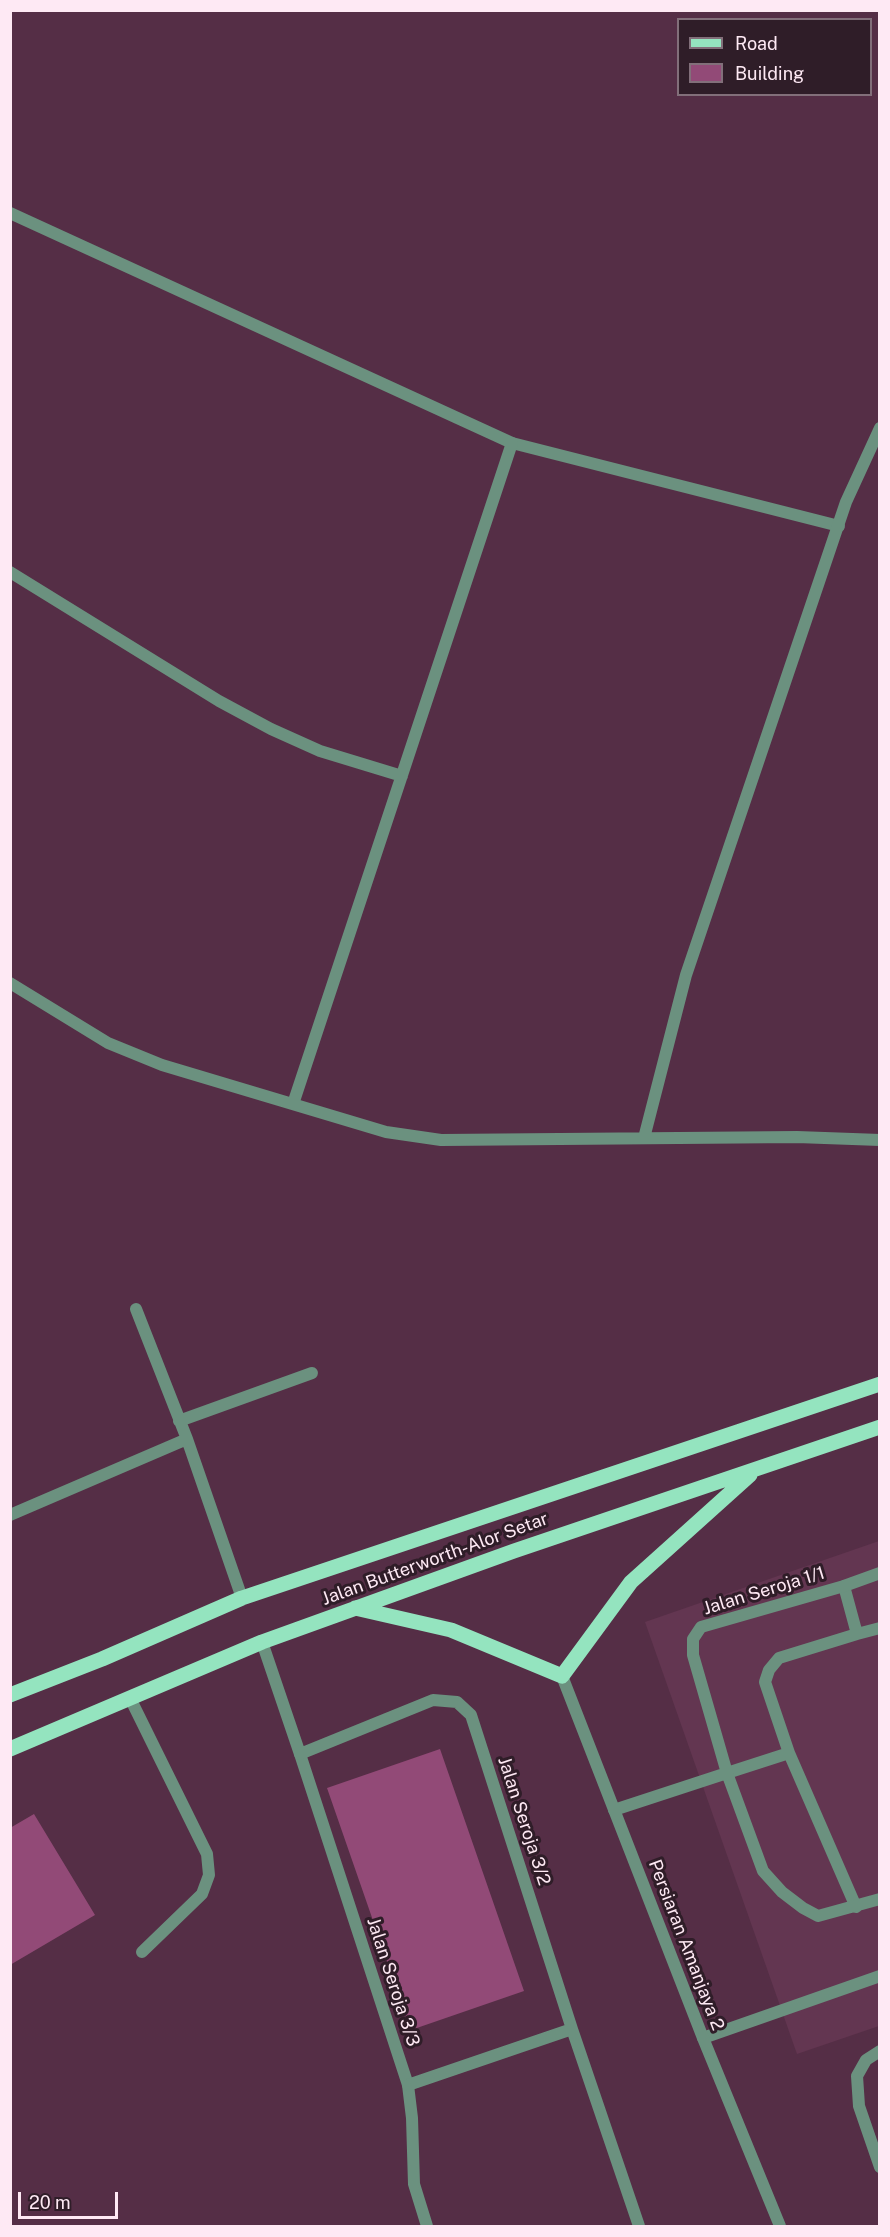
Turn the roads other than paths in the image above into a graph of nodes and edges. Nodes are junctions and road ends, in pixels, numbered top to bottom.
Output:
1 (10, 213) edge
2 (879, 428) edge
3 (512, 443) junction
4 (839, 526) junction
5 (10, 572) edge
6 (402, 776) junction
7 (10, 983) edge
8 (293, 1104) junction
9 (644, 1138) junction
10 (879, 1140) edge
11 (136, 1309) dead end
12 (312, 1373) dead end
13 (879, 1384) edge
14 (179, 1421) junction
15 (879, 1427) edge
16 (188, 1439) junction
17 (756, 1469) junction
18 (10, 1515) edge
19 (879, 1573) edge
20 (844, 1586) junction
21 (242, 1598) junction
22 (355, 1608) junction
23 (879, 1628) edge
24 (857, 1634) junction
25 (262, 1642) junction
26 (562, 1676) junction
27 (10, 1695) edge
28 (130, 1698) junction
29 (10, 1749) edge
30 (789, 1753) junction
31 (300, 1754) junction
32 (727, 1773) junction
33 (614, 1810) junction
34 (879, 1899) edge
35 (856, 1907) junction
36 (142, 1952) dead end
37 (879, 1976) edge
38 (572, 2029) junction
39 (703, 2038) junction
40 (879, 2051) edge
41 (408, 2085) junction
42 (879, 2167) edge
43 (427, 2226) edge
44 (639, 2226) edge
45 (780, 2226) edge

1 - 3 street
2 - 4 street
3 - 4 street
3 - 6 street
4 - 9 street
5 - 6 street
6 - 8 street
7 - 8 street
8 - 9 street
9 - 10 street
11 - 14 street
12 - 14 street
13 - 21 main road, Jalan Butterworth-Alor Setar
14 - 16 street
15 - 17 main road, Jalan Butterworth-Alor Setar
16 - 18 street
16 - 21 street
17 - 22 main road, Jalan Butterworth-Alor Setar
17 - 26 main road
19 - 20 street, Jalan Seroja 1/1
20 - 24 street
20 - 32 street, Jalan Seroja 1/1
21 - 27 main road, Jalan Butterworth-Alor Setar
22 - 25 main road, Jalan Butterworth-Alor Setar
22 - 26 main road
23 - 24 street
24 - 30 street
25 - 28 main road, Jalan Butterworth-Alor Setar
25 - 31 street
26 - 33 street, Persiaran Amanjaya 2
28 - 29 main road, Jalan Butterworth-Alor Setar
28 - 36 street
30 - 32 street
30 - 35 street
31 - 38 street, Jalan Seroja 3/2
31 - 41 street, Jalan Seroja 3/3
32 - 33 street
32 - 35 street
33 - 39 street, Persiaran Amanjaya 2
34 - 35 street
37 - 39 street
38 - 41 street
38 - 44 street, Jalan Seroja 3/2
39 - 45 street, Persiaran Amanjaya 2
40 - 42 street
41 - 43 street, Jalan Seroja 3/3

